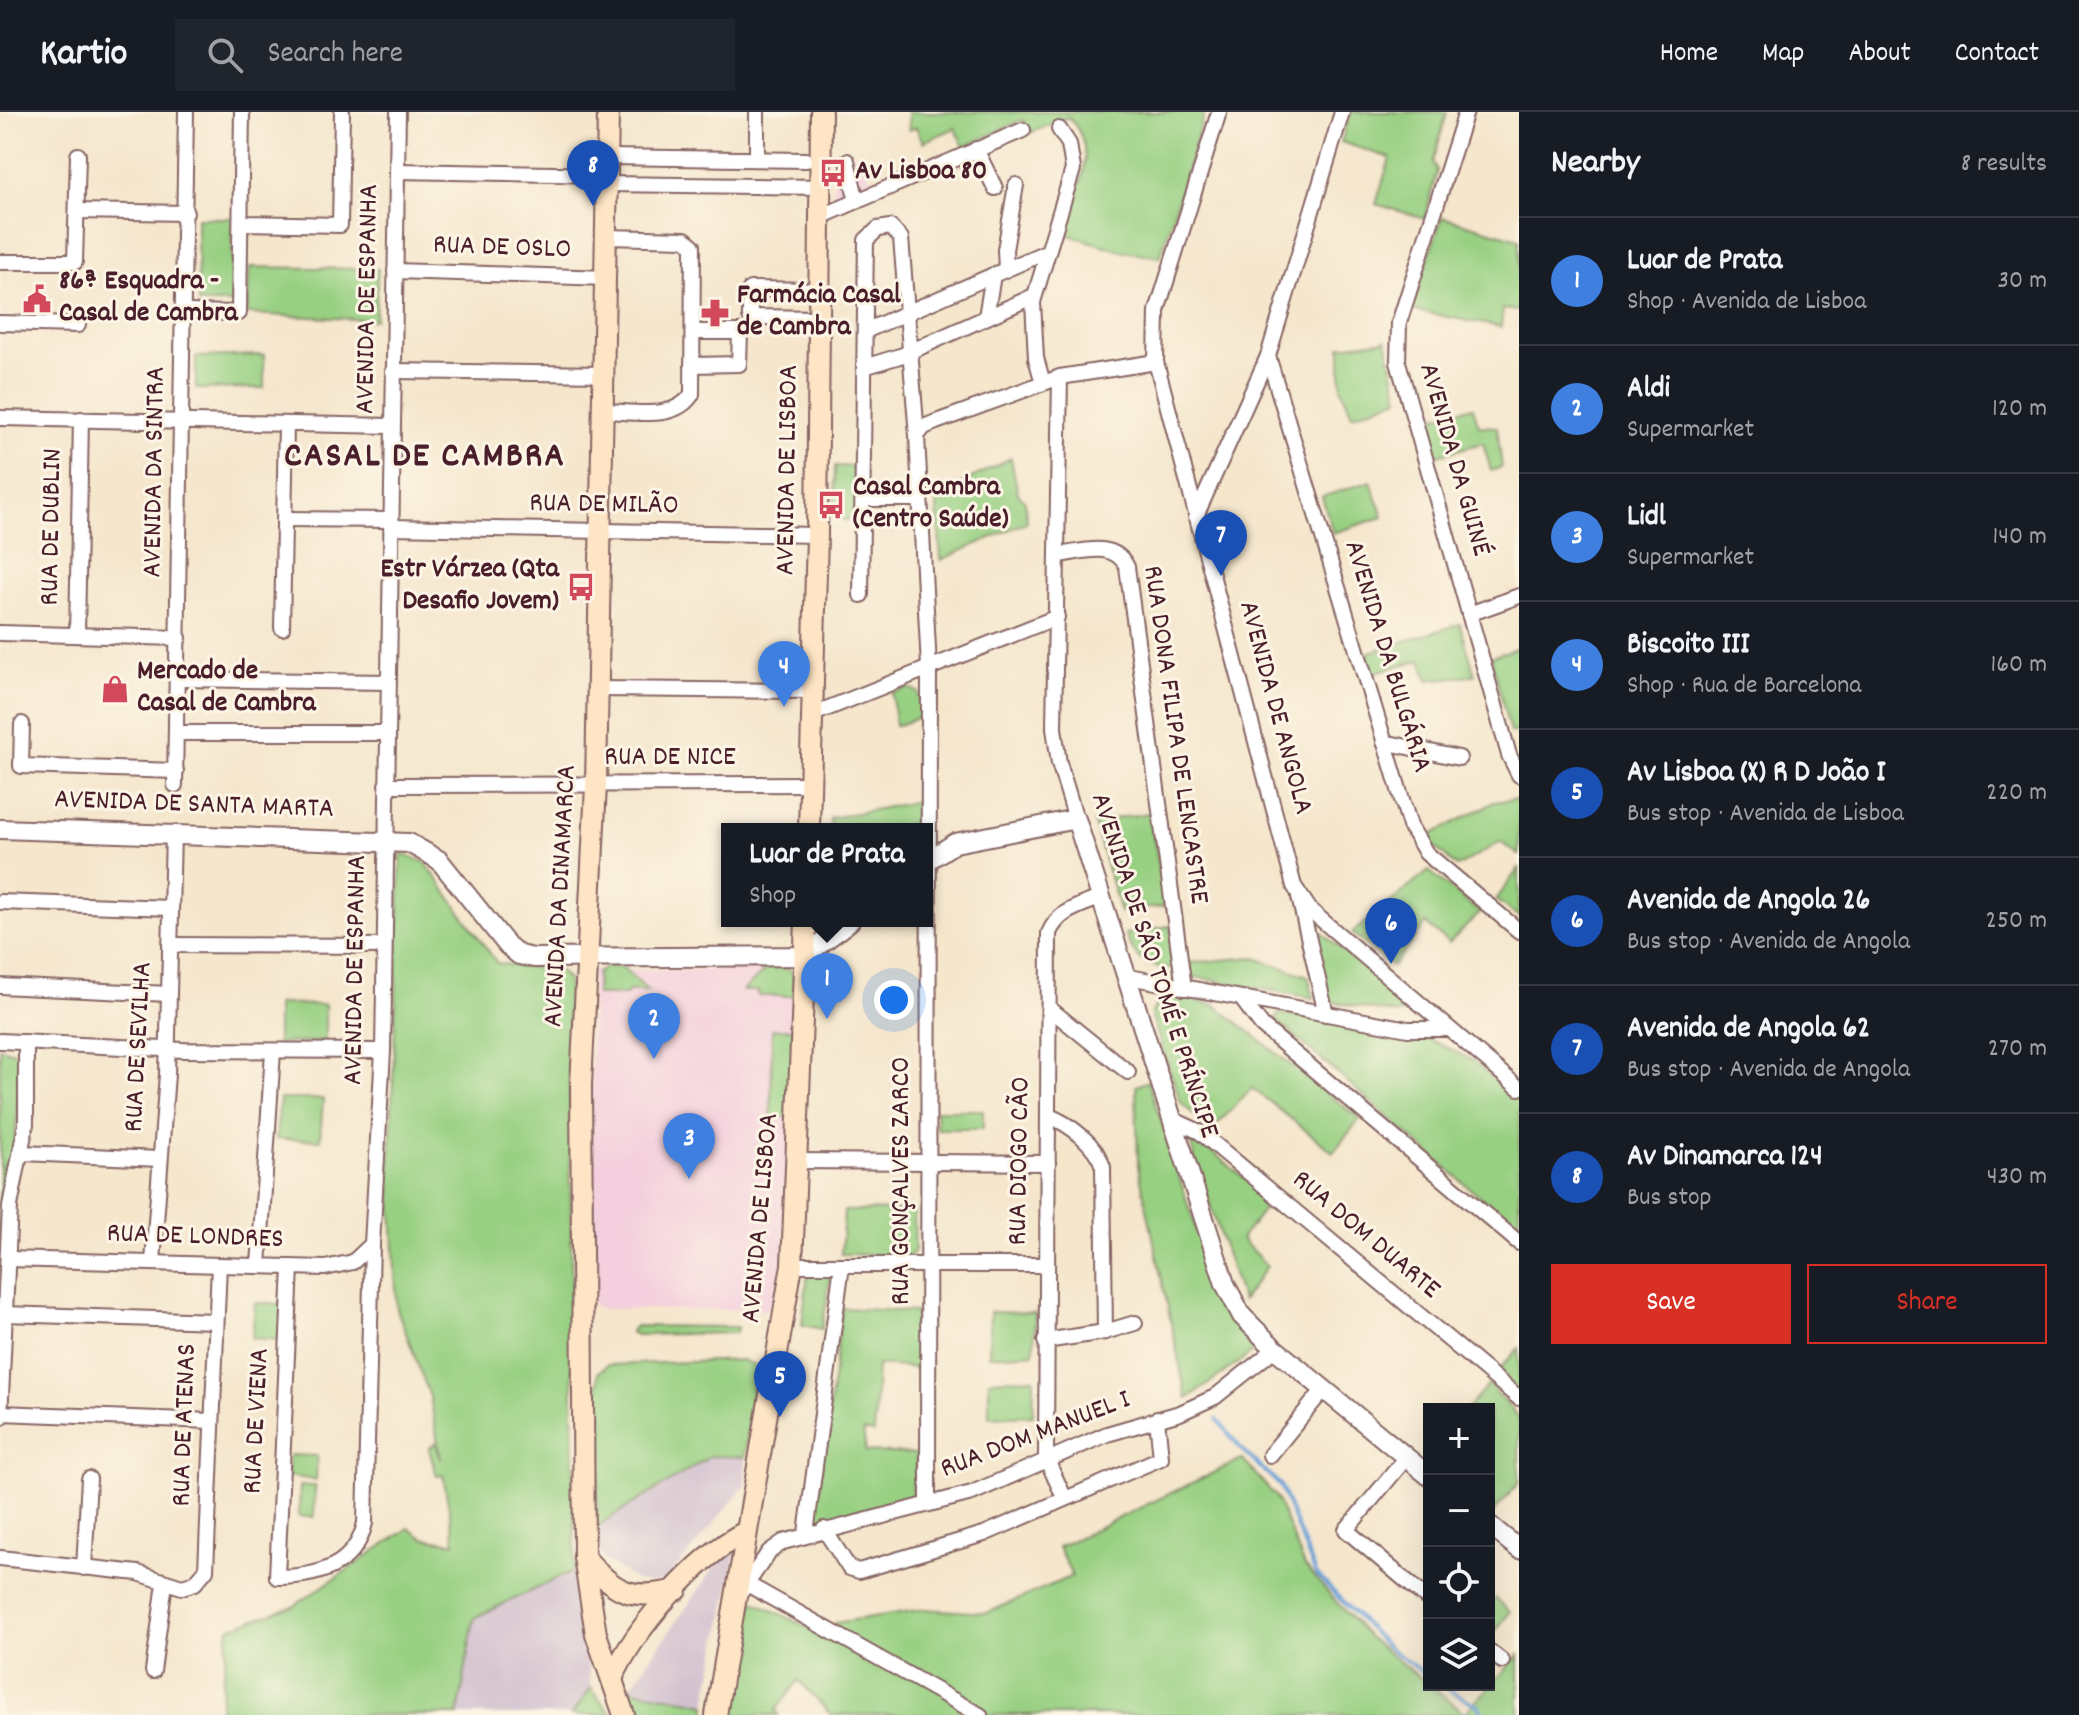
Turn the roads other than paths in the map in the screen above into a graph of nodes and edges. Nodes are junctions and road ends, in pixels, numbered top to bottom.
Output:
1 (186, 112) edge
2 (242, 112) edge
3 (342, 112) edge
4 (398, 112) edge
5 (608, 112) edge
6 (757, 112) edge
7 (821, 112) edge
8 (1219, 112) edge
9 (1342, 112) edge
10 (1466, 112) edge
11 (1059, 129) dead end
12 (1023, 130) dead end
13 (976, 149) junction
14 (78, 155) dead end
15 (757, 159) junction
16 (806, 160) dead end
17 (847, 161) dead end
18 (397, 171) junction
19 (608, 172) junction
20 (1016, 185) dead end
21 (820, 187) junction
22 (995, 188) dead end
23 (857, 201) junction
24 (77, 211) junction
25 (186, 213) junction
26 (820, 217) junction
27 (241, 223) junction
28 (607, 237) junction
29 (1046, 252) junction
30 (0, 262) edge
31 (395, 271) junction
32 (999, 272) junction
33 (607, 278) junction
34 (819, 290) junction
35 (1034, 296) junction
36 (185, 312) junction
37 (907, 312) junction
38 (750, 317) junction
39 (986, 317) junction
40 (819, 318) junction
41 (0, 323) edge
42 (78, 325) dead end
43 (865, 331) junction
44 (693, 332) junction
45 (740, 332) junction
46 (910, 351) junction
47 (1268, 356) junction
48 (1156, 362) junction
49 (692, 365) junction
50 (864, 367) junction
51 (393, 371) junction
52 (604, 374) junction
53 (1060, 377) junction
54 (1043, 383) junction
55 (603, 411) junction
56 (0, 418) edge
57 (81, 419) junction
58 (183, 421) junction
59 (286, 424) junction
60 (392, 426) junction
61 (917, 436) junction
62 (1186, 475) junction
63 (1213, 484) junction
64 (863, 499) junction
65 (920, 499) junction
66 (1196, 516) junction
67 (284, 519) junction
68 (391, 524) junction
69 (600, 532) junction
70 (817, 535) junction
71 (1058, 555) junction
72 (861, 595) dead end
73 (1519, 596) edge
74 (1469, 614) junction
75 (1057, 617) junction
76 (282, 628) dead end
77 (0, 633) edge
78 (77, 635) junction
79 (179, 638) junction
80 (929, 668) junction
81 (178, 679) junction
82 (388, 682) junction
83 (598, 689) junction
84 (813, 691) junction
85 (811, 715) junction
86 (22, 724) dead end
87 (176, 733) junction
88 (387, 733) junction
89 (1384, 742) junction
90 (1514, 750) edge
91 (1459, 758) dead end
92 (1519, 775) edge
93 (810, 784) junction
94 (386, 785) junction
95 (596, 785) junction
96 (1076, 819) junction
97 (809, 823) edge
98 (929, 823) edge
99 (0, 829) edge
100 (173, 833) junction
101 (385, 840) junction
102 (933, 857) edge
103 (1102, 897) junction
104 (1298, 897) junction
105 (0, 902) edge
106 (171, 908) junction
107 (806, 927) edge
108 (842, 927) edge
109 (929, 927) edge
110 (1519, 931) edge
111 (170, 945) junction
112 (384, 946) junction
113 (805, 956) junction
114 (586, 960) junction
115 (1129, 977) junction
116 (0, 986) edge
117 (1184, 988) junction
118 (169, 994) junction
119 (1241, 998) junction
120 (1049, 1008) junction
121 (1326, 1014) junction
122 (1449, 1029) junction
123 (0, 1041) edge
124 (26, 1042) junction
125 (168, 1049) junction
126 (273, 1051) junction
127 (383, 1051) junction
128 (1128, 1072) dead end
129 (1519, 1088) edge
130 (1049, 1116) junction
131 (1174, 1120) junction
132 (22, 1153) junction
133 (160, 1159) junction
134 (799, 1161) junction
135 (929, 1162) junction
136 (1048, 1163) junction
137 (1519, 1243) edge
138 (372, 1244) junction
139 (8, 1259) junction
140 (153, 1262) junction
141 (219, 1265) junction
142 (792, 1265) junction
143 (842, 1265) junction
144 (928, 1265) junction
145 (1045, 1265) junction
146 (259, 1266) junction
147 (291, 1267) junction
148 (5, 1314) junction
149 (216, 1321) junction
150 (1135, 1323) dead end
151 (1105, 1332) junction
152 (1045, 1341) junction
153 (1275, 1349) junction
154 (1324, 1389) junction
155 (1519, 1398) edge
156 (0, 1416) edge
157 (1157, 1419) junction
158 (212, 1421) junction
159 (1270, 1455) dead end
160 (1046, 1458) junction
161 (1406, 1458) junction
162 (1428, 1475) edge
163 (89, 1479) dead end
164 (1065, 1499) junction
165 (928, 1504) junction
166 (824, 1529) junction
167 (1495, 1530) edge
168 (745, 1532) junction
169 (806, 1533) junction
170 (1519, 1549) edge
171 (584, 1557) junction
172 (0, 1558) edge
173 (84, 1568) junction
174 (743, 1575) junction
175 (277, 1577) joint
176 (165, 1583) junction
177 (677, 1590) junction
178 (1423, 1595) edge
179 (1495, 1656) edge
180 (1502, 1661) dead end
181 (153, 1671) dead end
182 (612, 1679) junction
183 (624, 1715) edge
184 (716, 1715) edge
185 (980, 1715) edge

1 - 25 street, AVENIDA DA SINTRA
2 - 27 street
3 - 27 street
4 - 18 street, AVENIDA DE ESPANHA
5 - 19 main road, AVENIDA DA DINAMARCA
6 - 15 street
7 - 21 main road, AVENIDA DE LISBOA
8 - 48 street, AVENIDA DE ANGOLA
9 - 47 street
10 - 74 street, AVENIDA DA GUINÉ
11 - 29 street
12 - 13 street
13 - 22 street
13 - 23 street
14 - 24 street
15 - 16 street
15 - 19 street
17 - 23 street
18 - 19 street
18 - 31 street, AVENIDA DE ESPANHA
19 - 21 street
19 - 28 main road, AVENIDA DA DINAMARCA
20 - 32 street
21 - 26 main road, AVENIDA DE LISBOA
23 - 26 street
24 - 25 street
24 - 30 street
25 - 36 street, AVENIDA DA SINTRA
26 - 34 main road, AVENIDA DE LISBOA
27 - 36 street
28 - 33 main road, AVENIDA DA DINAMARCA
28 - 44 street
29 - 32 street
29 - 35 street
31 - 33 street, RUA DE OSLO
31 - 51 street, AVENIDA DE ESPANHA
32 - 37 street
32 - 39 street
33 - 52 main road, AVENIDA DA DINAMARCA
34 - 38 street
34 - 40 main road, AVENIDA DE LISBOA
35 - 39 street
35 - 54 street
36 - 58 street, AVENIDA DA SINTRA
37 - 43 street
37 - 43 street, RUA GONÇALVES ZARCO
37 - 46 street, RUA GONÇALVES ZARCO
38 - 40 street
38 - 45 street
39 - 46 street
40 - 70 main road, AVENIDA DE LISBOA
41 - 42 street
43 - 50 street
44 - 45 street
44 - 49 street
45 - 49 street
46 - 50 street
46 - 61 street, RUA GONÇALVES ZARCO
47 - 63 street
47 - 89 street, AVENIDA DA BULGÁRIA
48 - 53 street
48 - 62 street, AVENIDA DE ANGOLA
49 - 55 street
50 - 64 street
51 - 52 street
51 - 60 street, AVENIDA DE ESPANHA
52 - 55 main road, AVENIDA DA DINAMARCA
53 - 54 street
53 - 71 street, AVENIDA DE SÃO TOMÉ E PRÍNCIPE
54 - 61 street
55 - 69 main road, AVENIDA DA DINAMARCA
56 - 57 street
57 - 58 street
57 - 78 street, RUA DE DUBLIN
58 - 59 street
58 - 79 street, AVENIDA DA SINTRA
59 - 60 street
59 - 67 street
60 - 68 street, AVENIDA DE ESPANHA
61 - 65 street, RUA GONÇALVES ZARCO
62 - 63 street
62 - 66 street, AVENIDA DE ANGOLA
63 - 66 street
64 - 65 street
64 - 72 street
65 - 80 street, RUA GONÇALVES ZARCO
66 - 104 street, AVENIDA DE ANGOLA
67 - 68 street, RUA DE MILÃO
67 - 76 street
68 - 69 street, RUA DE MILÃO
68 - 82 street, AVENIDA DE ESPANHA
69 - 70 street, RUA DE MILÃO
69 - 83 main road, AVENIDA DA DINAMARCA
70 - 84 main road, AVENIDA DE LISBOA
71 - 75 street, AVENIDA DE SÃO TOMÉ E PRÍNCIPE
71 - 117 street, RUA DONA FILIPA DE LENCASTRE
73 - 74 street
74 - 90 street, AVENIDA DA GUINÉ
75 - 80 street
75 - 96 street, AVENIDA DE SÃO TOMÉ E PRÍNCIPE
77 - 78 street
78 - 79 street
79 - 81 street, AVENIDA DA SINTRA
80 - 85 street
80 - 98 street, RUA GONÇALVES ZARCO
81 - 82 street
81 - 87 street, AVENIDA DA SINTRA
82 - 88 street, AVENIDA DE ESPANHA
83 - 84 street
83 - 95 main road, AVENIDA DA DINAMARCA
84 - 85 main road, AVENIDA DE LISBOA
85 - 93 main road, AVENIDA DE LISBOA
86 - 87 street, AVENIDA DA SINTRA
87 - 88 street
88 - 94 street, AVENIDA DE ESPANHA
89 - 91 street
89 - 110 street, AVENIDA DA BULGÁRIA
90 - 92 street, AVENIDA DA GUINÉ
93 - 95 street, RUA DE NICE
93 - 97 main road, AVENIDA DE LISBOA
94 - 95 street, RUA DE NICE
94 - 101 street, AVENIDA DE ESPANHA
95 - 114 main road, AVENIDA DA DINAMARCA
96 - 102 street
96 - 103 street, AVENIDA DE SÃO TOMÉ E PRÍNCIPE
99 - 100 street, AVENIDA DE SANTA MARTA
100 - 101 street, AVENIDA DE SANTA MARTA
100 - 106 street, RUA DE SEVILHA
101 - 112 street, AVENIDA DE ESPANHA
101 - 114 street, AVENIDA DE SANTA MARTA
103 - 115 street, AVENIDA DE SÃO TOMÉ E PRÍNCIPE
103 - 120 street, RUA DIOGO CÃO
104 - 121 street, AVENIDA DE ANGOLA
104 - 122 street
105 - 106 street
106 - 111 street, RUA DE SEVILHA
107 - 113 main road, AVENIDA DE LISBOA
108 - 113 street
109 - 135 street, RUA GONÇALVES ZARCO
111 - 112 street
111 - 118 street, RUA DE SEVILHA
112 - 127 street, AVENIDA DE ESPANHA
113 - 114 street, AVENIDA DE SANTA MARTA
113 - 134 main road, AVENIDA DE LISBOA
114 - 171 main road, AVENIDA DA DINAMARCA
115 - 117 street
115 - 131 street, AVENIDA DE SÃO TOMÉ E PRÍNCIPE
116 - 118 street
117 - 119 street
118 - 125 street, RUA DE SEVILHA
119 - 121 street
119 - 137 street
120 - 128 street
120 - 130 street, RUA DIOGO CÃO
121 - 122 street
122 - 129 street
123 - 124 street
124 - 125 street
124 - 132 street
125 - 126 street
125 - 133 street, RUA DE SEVILHA
126 - 127 street
126 - 146 street
127 - 138 street, AVENIDA DE ESPANHA
130 - 136 street, RUA DIOGO CÃO
130 - 151 street
131 - 153 street, AVENIDA DE SÃO TOMÉ E PRÍNCIPE
131 - 155 street, RUA DOM DUARTE
132 - 133 street
132 - 139 street
133 - 140 street, RUA DE SEVILHA
134 - 135 street
134 - 142 main road, AVENIDA DE LISBOA
135 - 136 street
135 - 144 street, RUA GONÇALVES ZARCO
136 - 145 street, RUA DIOGO CÃO
138 - 147 street, RUA DE LONDRES
138 - 175 street, AVENIDA DE ESPANHA
139 - 140 street, RUA DE LONDRES
139 - 148 street
140 - 141 street, RUA DE LONDRES
141 - 146 street, RUA DE LONDRES
141 - 149 street, RUA DE ATENAS
142 - 143 street
142 - 168 main road, AVENIDA DE LISBOA
143 - 144 street
143 - 169 street
144 - 145 street
144 - 165 street, RUA GONÇALVES ZARCO
145 - 152 street, RUA DIOGO CÃO
146 - 147 street, RUA DE LONDRES
147 - 175 street, RUA DE VIENA
148 - 149 street
148 - 156 street
149 - 158 street, RUA DE ATENAS
150 - 151 street
151 - 152 street
152 - 160 street, RUA DIOGO CÃO
153 - 154 street, AVENIDA DE SÃO TOMÉ E PRÍNCIPE
153 - 157 street, RUA DOM MANUEL I
154 - 159 street
154 - 161 street, AVENIDA DE SÃO TOMÉ E PRÍNCIPE
156 - 158 street
157 - 160 street, RUA DOM MANUEL I
157 - 164 street
158 - 176 street, RUA DE ATENAS
160 - 164 street
160 - 165 street, RUA DOM MANUEL I
161 - 162 street, AVENIDA DE SÃO TOMÉ E PRÍNCIPE
161 - 178 street
163 - 173 street
164 - 166 street
165 - 166 street, RUA DOM MANUEL I
166 - 169 street, RUA DOM MANUEL I
167 - 170 street
168 - 174 main road, AVENIDA DE LISBOA
168 - 177 main road
169 - 174 street, RUA DOM MANUEL I
171 - 177 main road
171 - 182 main road, AVENIDA DA DINAMARCA
172 - 173 street
173 - 176 street
174 - 184 main road, AVENIDA DE LISBOA
174 - 185 street
176 - 181 street
177 - 182 main road
179 - 180 street
182 - 183 main road, AVENIDA DA DINAMARCA

